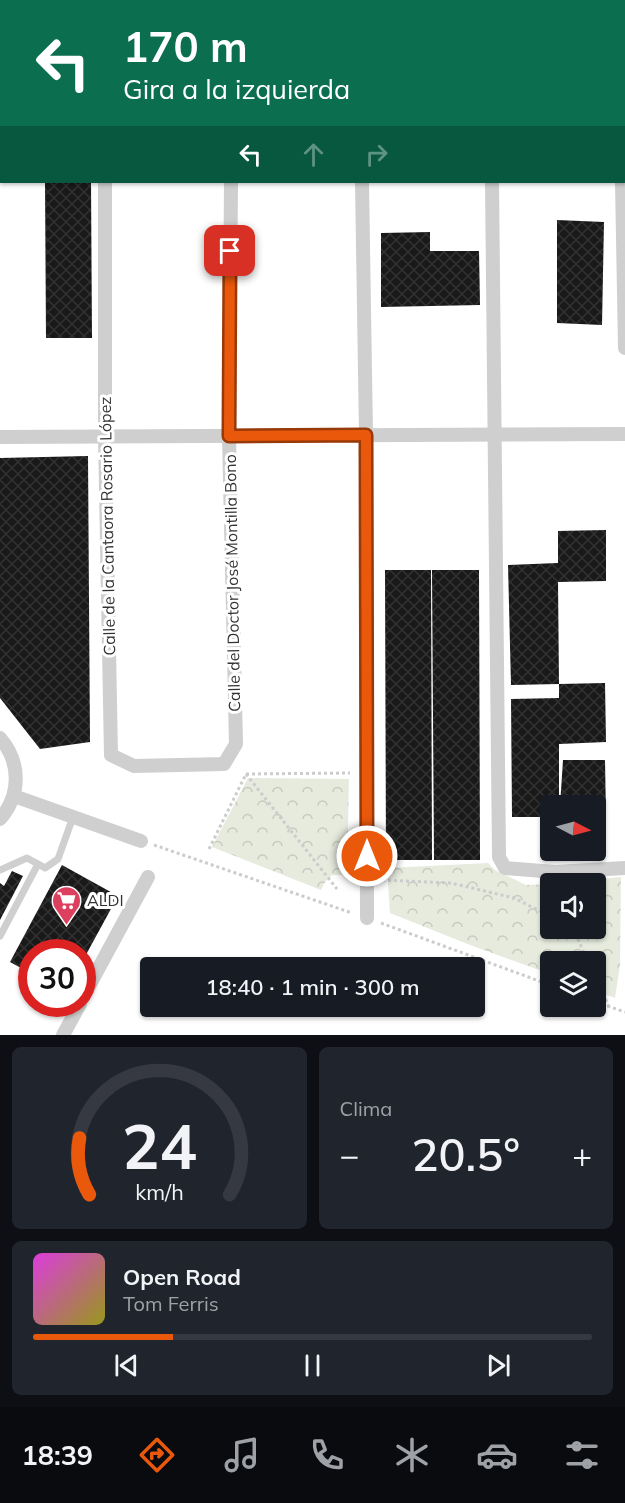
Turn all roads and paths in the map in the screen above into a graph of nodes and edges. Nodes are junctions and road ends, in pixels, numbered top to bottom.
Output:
1 (105, 183) edge
2 (231, 183) edge
3 (362, 183) edge
4 (492, 183) edge
5 (622, 183) edge
6 (625, 348) edge
7 (494, 434) junction
8 (625, 434) edge
9 (366, 435) junction
10 (105, 436) junction
11 (229, 436) junction
12 (0, 437) edge
13 (0, 738) edge
14 (224, 764) joint
15 (350, 773) dead end
16 (246, 774) junction
17 (14, 796) junction
18 (73, 817) junction
19 (0, 819) edge
20 (141, 841) joint
21 (209, 849) dead end
22 (38, 864) junction
23 (625, 868) edge
24 (0, 870) edge
25 (148, 877) dead end
26 (367, 879) junction
27 (338, 890) dead end
28 (540, 911) edge
29 (367, 918) junction
30 (0, 936) edge
31 (96, 973) edge
32 (540, 981) edge
33 (606, 1000) edge
34 (606, 1006) edge
35 (609, 1007) junction
36 (625, 1012) edge
37 (73, 1017) edge
38 (63, 1035) edge

1 - 10 street, Calle de la Cantaora Rosario López
2 - 11 street, Calle del Doctor José Montilla Bono
3 - 9 street
4 - 7 street
5 - 6 street
7 - 8 street
7 - 9 street
7 - 23 street
9 - 11 street
9 - 26 street
10 - 11 street
10 - 12 street
10 - 14 street, Calle de la Cantaora Rosario López
11 - 14 street, Calle del Doctor José Montilla Bono
13 - 17 street
15 - 16 path
16 - 21 path
16 - 27 path
17 - 18 street
17 - 19 street
18 - 20 street
18 - 22 lane
20 - 29 path
22 - 24 lane
22 - 30 lane
25 - 31 street
26 - 28 path
26 - 29 street
29 - 32 path
33 - 35 path
34 - 35 path
35 - 36 path
37 - 38 street

